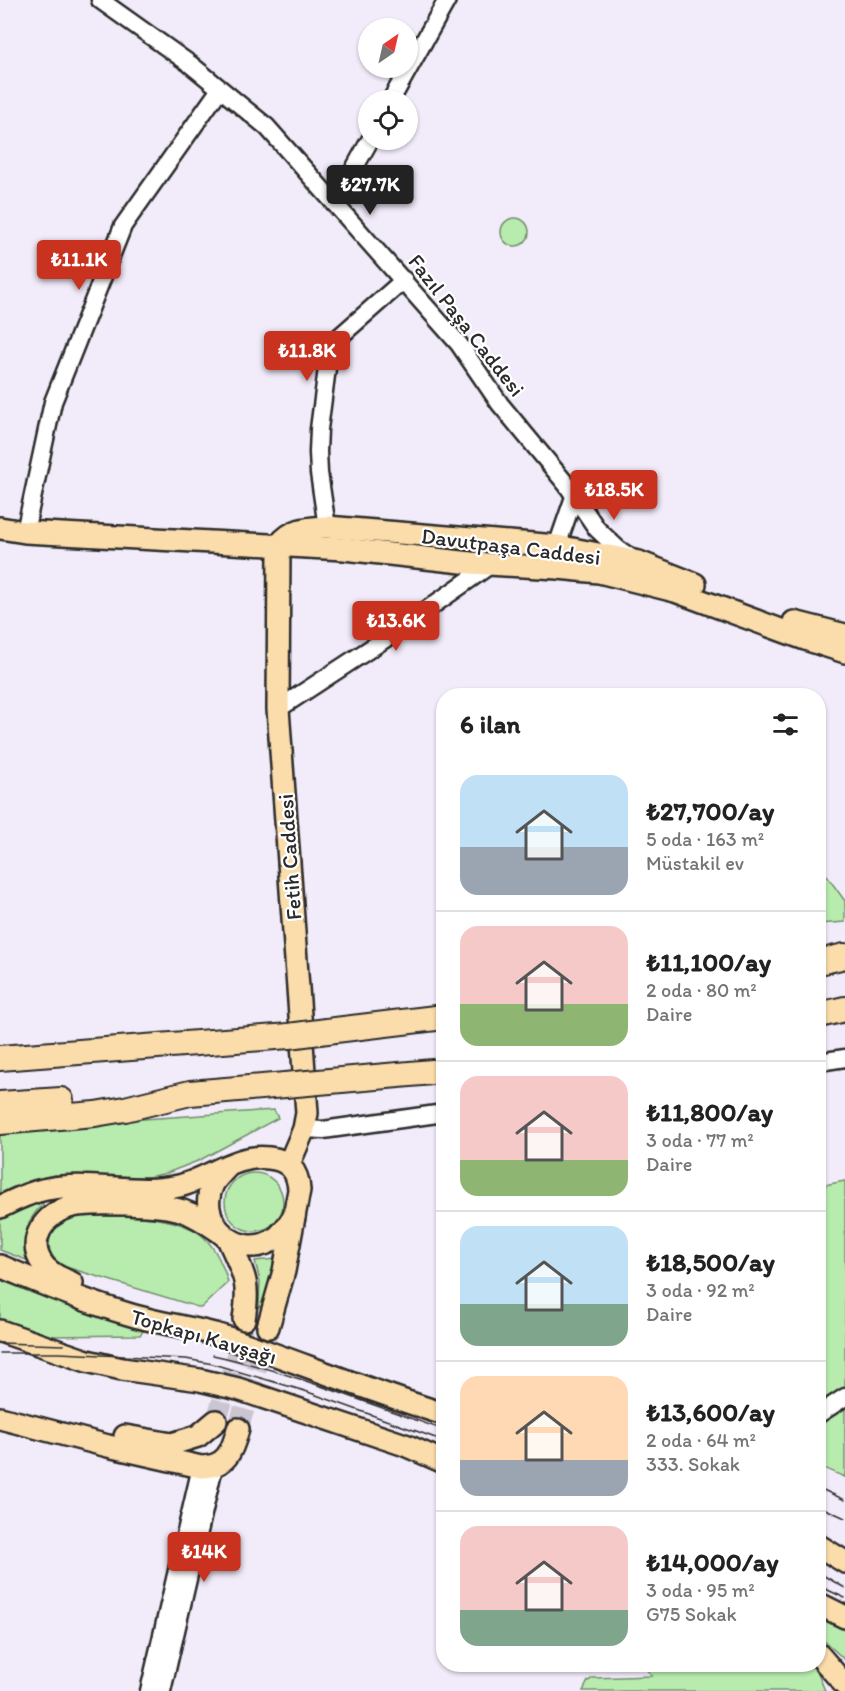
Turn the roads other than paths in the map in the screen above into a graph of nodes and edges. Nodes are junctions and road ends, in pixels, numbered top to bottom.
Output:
1 (100, 0) edge
2 (447, 0) edge
3 (220, 88) junction
4 (397, 90) edge
5 (364, 150) edge
6 (335, 203) junction
7 (404, 280) junction
8 (574, 497) junction
9 (327, 527) junction
10 (0, 528) edge
11 (25, 532) junction
12 (279, 545) junction
13 (557, 546) junction
14 (399, 555) junction
15 (639, 562) junction
16 (493, 563) junction
17 (845, 634) edge
18 (845, 652) edge
19 (278, 709) junction
20 (845, 956) edge
21 (826, 960) edge
22 (845, 1010) edge
23 (826, 1014) edge
24 (436, 1018) edge
25 (0, 1058) edge
26 (845, 1058) edge
27 (826, 1061) edge
28 (436, 1072) edge
29 (190, 1093) junction
30 (0, 1104) edge
31 (436, 1114) edge
32 (0, 1122) edge
33 (304, 1129) junction
34 (289, 1164) junction
35 (228, 1166) junction
36 (0, 1207) edge
37 (296, 1214) junction
38 (226, 1237) junction
39 (0, 1266) edge
40 (244, 1319) tunnel mouth
41 (174, 1323) junction
42 (268, 1328) tunnel mouth
43 (3, 1334) edge
44 (845, 1397) edge
45 (0, 1403) edge
46 (826, 1409) edge
47 (436, 1411) edge
48 (0, 1418) edge
49 (238, 1429) tunnel mouth
50 (436, 1459) edge
51 (207, 1467) junction
52 (826, 1538) edge
53 (845, 1545) edge
54 (826, 1550) edge
55 (845, 1562) edge
56 (826, 1608) edge
57 (845, 1617) edge
58 (826, 1663) edge
59 (845, 1685) edge
60 (149, 1691) edge
61 (162, 1691) edge

1 - 3 street, Fazıl Paşa Caddesi
2 - 4 street
3 - 6 street, Fazıl Paşa Caddesi
3 - 11 street
5 - 6 street
6 - 7 street, Fazıl Paşa Caddesi
7 - 8 street, Fazıl Paşa Caddesi
7 - 9 street
8 - 13 street
8 - 15 street, Fazıl Paşa Caddesi
9 - 12 main road, Davutpaşa Caddesi
9 - 13 main road, Davutpaşa Caddesi
10 - 11 main road, Davutpaşa Caddesi
11 - 12 main road, Davutpaşa Caddesi
12 - 14 main road, Davutpaşa Caddesi
12 - 19 main road, Fetih Caddesi
13 - 14 main road
13 - 15 main road, Davutpaşa Caddesi
14 - 16 main road, Davutpaşa Caddesi
15 - 17 main road, Davutpaşa Caddesi
16 - 18 main road, Davutpaşa Caddesi
16 - 19 street
19 - 33 main road, Fetih Caddesi
20 - 21 highway
22 - 23 highway
24 - 25 highway, bridge
26 - 27 street
28 - 29 highway, bridge
29 - 30 highway
29 - 32 highway
31 - 33 street
33 - 34 main road, Fetih Caddesi
34 - 35 main road
34 - 37 main road
35 - 36 main road
35 - 38 main road
37 - 38 main road
37 - 42 main road
38 - 40 main road
38 - 41 main road
39 - 41 main road, Topkapı Kavşağı
41 - 47 main road, Topkapı Kavşağı
43 - 50 main road, Topkapı Kavşağı
44 - 46 street
45 - 51 main road
48 - 51 main road
49 - 51 main road
51 - 60 street
51 - 61 street
52 - 53 main road
54 - 55 main road
56 - 57 main road
58 - 59 main road

